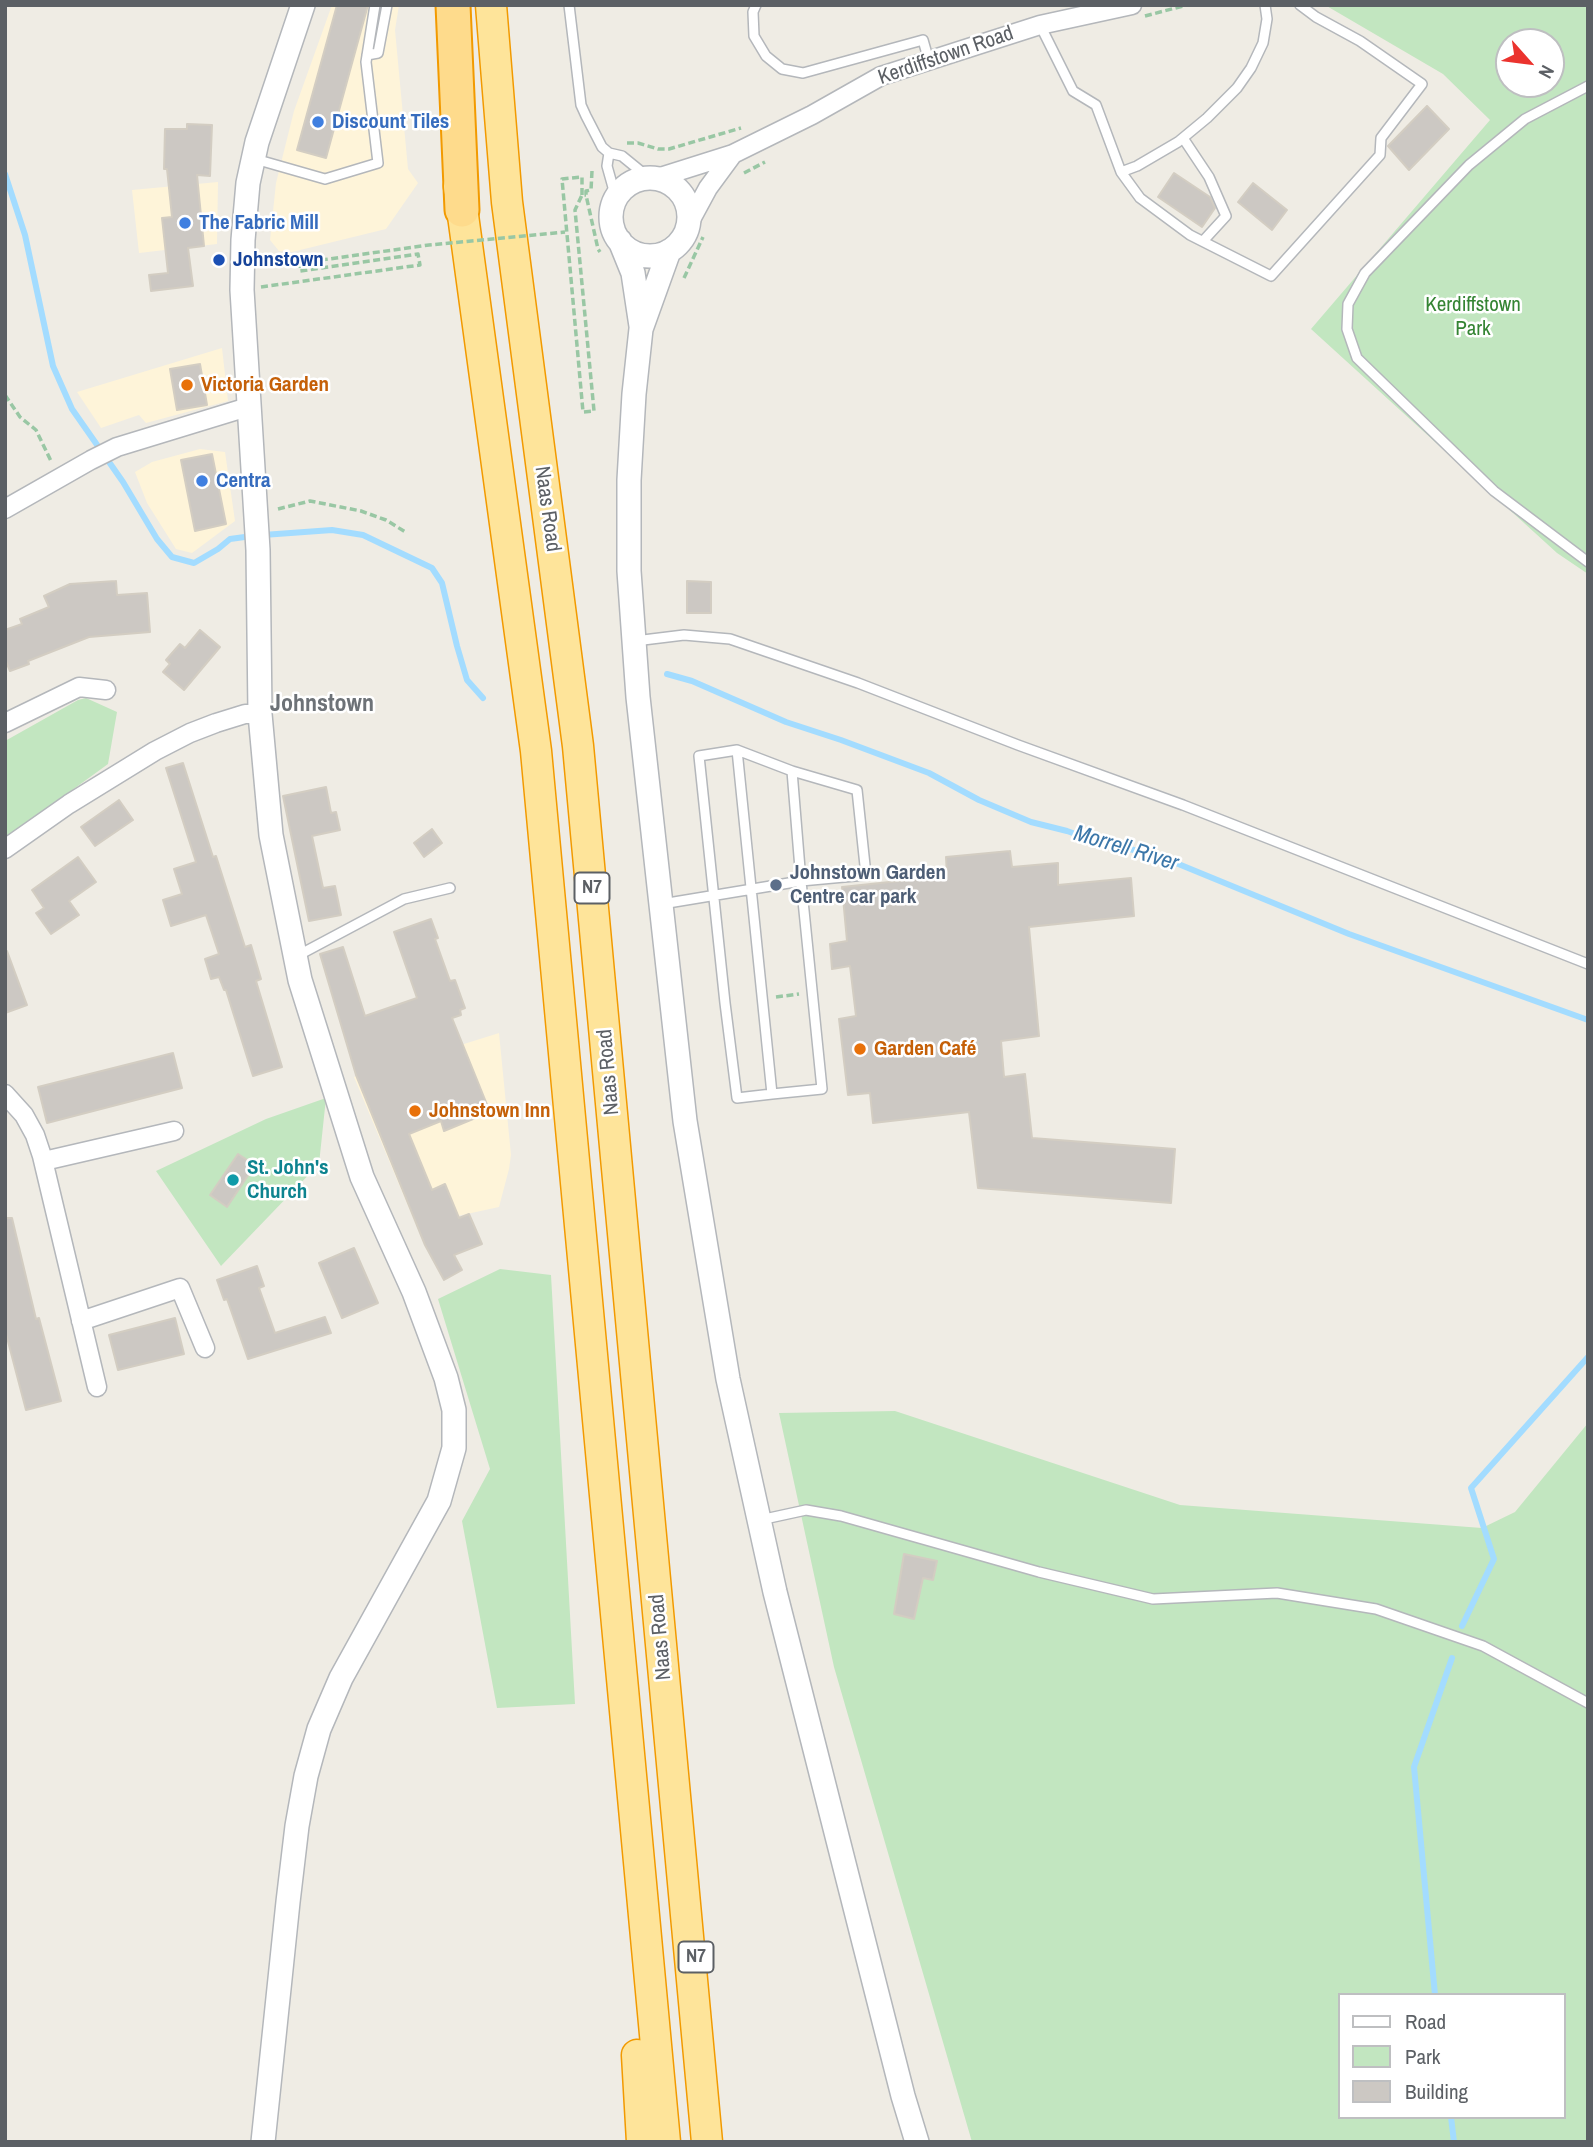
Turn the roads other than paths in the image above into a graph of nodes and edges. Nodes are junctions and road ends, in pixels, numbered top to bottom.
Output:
1 (303, 5) edge
2 (376, 5) edge
3 (387, 5) edge
4 (438, 5) edge
5 (453, 5) edge
6 (491, 5) edge
7 (569, 5) edge
8 (756, 5) edge
9 (1265, 5) edge
10 (1300, 5) edge
11 (1136, 11) edge
12 (1040, 25) junction
13 (367, 55) junction
14 (929, 61) junction
15 (1588, 86) edge
16 (1182, 138) junction
17 (609, 153) junction
18 (733, 154) junction
19 (254, 158) junction
20 (1121, 172) junction
21 (653, 178) junction
22 (616, 198) junction
23 (462, 210) junction
24 (696, 230) junction
25 (1204, 240) junction
26 (612, 248) junction
27 (669, 251) junction
28 (641, 329) junction
29 (251, 406) junction
30 (5, 509) edge
31 (1588, 562) edge
32 (634, 640) junction
33 (106, 690) dead end
34 (260, 713) junction
35 (5, 723) edge
36 (737, 750) junction
37 (792, 771) junction
38 (5, 849) edge
39 (801, 881) junction
40 (450, 888) dead end
41 (752, 889) junction
42 (713, 896) junction
43 (660, 904) junction
44 (295, 957) junction
45 (1588, 964) edge
46 (5, 1094) edge
47 (772, 1094) junction
48 (174, 1130) dead end
49 (44, 1161) junction
50 (81, 1321) junction
51 (205, 1348) dead end
52 (97, 1387) dead end
53 (760, 1520) junction
54 (1588, 1703) edge
55 (673, 1773) junction
56 (631, 1780) junction
57 (263, 2142) edge
58 (642, 2142) edge
59 (665, 2142) edge
60 (707, 2142) edge
61 (718, 2142) edge
62 (917, 2142) edge

1 - 19 street
2 - 13 lane
3 - 13 lane
4 - 23 highway, N7
5 - 23 highway
6 - 55 highway, Naas Road / N7
7 - 17 lane
8 - 14 lane
9 - 16 lane
10 - 25 lane
11 - 12 street, Kerdiffstown Road
12 - 14 street, Kerdiffstown Road
12 - 20 lane
13 - 19 lane
14 - 18 street, Kerdiffstown Road
15 - 31 lane
16 - 20 lane
16 - 25 lane
17 - 21 lane
17 - 22 lane
18 - 21 street, Kerdiffstown Road
18 - 24 street
19 - 29 street
20 - 25 lane
21 - 22 street
21 - 24 street
22 - 26 street
23 - 56 highway, Naas Road / N7
24 - 27 street
26 - 27 street
26 - 28 street
27 - 28 street
28 - 32 street
29 - 30 street
29 - 34 street
32 - 43 street
32 - 45 lane
33 - 35 street
34 - 38 street
34 - 44 street
36 - 37 lane
36 - 41 lane
36 - 42 lane
37 - 39 lane
37 - 39 lane
39 - 41 lane
39 - 47 lane
40 - 44 lane
41 - 42 lane
41 - 47 lane
42 - 43 lane
42 - 47 lane
43 - 53 street
44 - 57 street
46 - 49 street
48 - 49 street
49 - 50 street
50 - 51 street
50 - 52 street
53 - 54 lane
53 - 62 street
55 - 60 highway, Naas Road / N7
55 - 61 highway, N7
56 - 58 highway, N7
56 - 59 highway, Naas Road / N7

